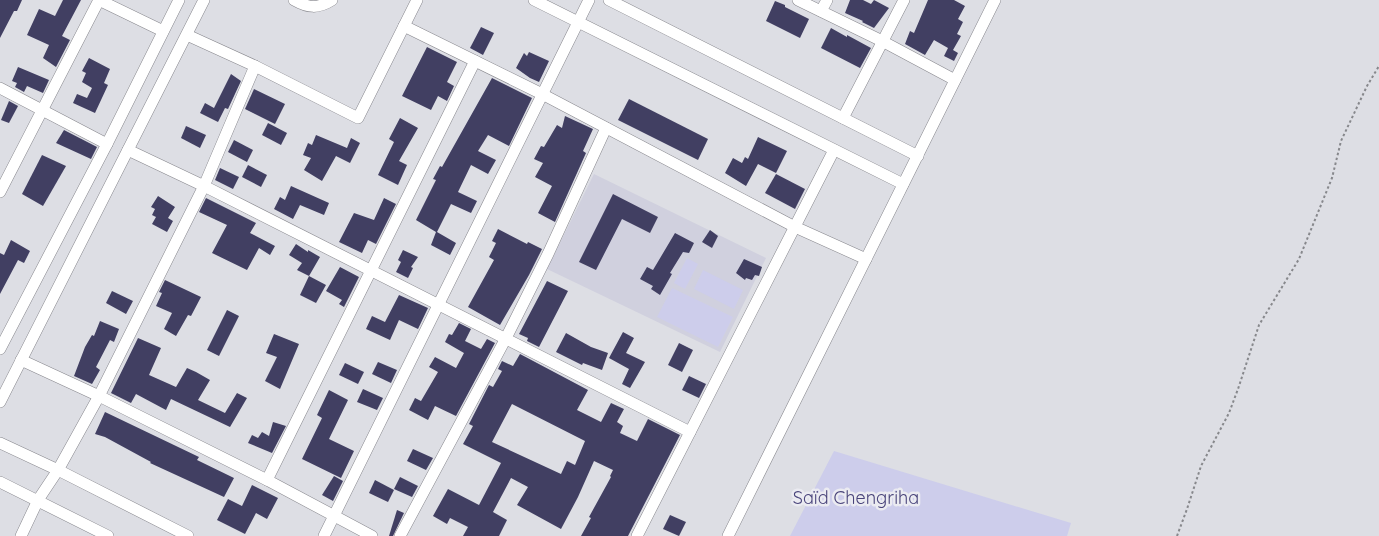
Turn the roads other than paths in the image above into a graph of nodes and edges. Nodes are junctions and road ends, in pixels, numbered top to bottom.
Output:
1 (99, 0) edge
2 (178, 0) edge
3 (204, 0) edge
4 (294, 0) edge
5 (332, 0) edge
6 (417, 0) edge
7 (534, 0) edge
8 (589, 0) edge
9 (609, 0) edge
10 (798, 0) edge
11 (827, 0) edge
12 (904, 0) edge
13 (995, 0) edge
14 (821, 12) junction
15 (578, 22) junction
16 (404, 26) junction
17 (163, 31) junction
18 (187, 34) junction
19 (882, 42) junction
20 (475, 61) junction
21 (255, 66) junction
22 (955, 80) junction
23 (0, 88) edge
24 (542, 94) junction
25 (43, 110) junction
26 (843, 118) junction
27 (606, 128) junction
28 (107, 144) junction
29 (128, 150) junction
30 (834, 150) junction
31 (918, 156) junction
32 (903, 184) junction
33 (204, 186) junction
34 (0, 192) edge
35 (795, 227) junction
36 (866, 259) junction
37 (371, 271) junction
38 (439, 306) junction
39 (506, 338) junction
40 (0, 349) edge
41 (21, 360) junction
42 (99, 396) junction
43 (0, 402) edge
44 (690, 432) junction
45 (0, 443) edge
46 (58, 470) junction
47 (267, 480) junction
48 (0, 482) edge
49 (38, 500) junction
50 (334, 517) junction
51 (21, 536) edge
52 (108, 536) edge
53 (188, 536) edge
54 (324, 536) edge
55 (372, 536) edge
56 (400, 536) edge
57 (637, 536) edge
58 (728, 536) edge

1 - 17 street
1 - 25 street
2 - 17 street
3 - 18 street
4 - 5 street
6 - 16 street
7 - 15 street
8 - 15 street
9 - 26 street
10 - 14 street
11 - 14 street
12 - 19 street
13 - 22 street
14 - 19 street
15 - 24 street
15 - 30 street
16 - 20 street
16 - 21 street
17 - 28 street
18 - 21 street
18 - 29 street
19 - 22 street
19 - 26 street
20 - 24 street
20 - 37 street
21 - 33 street
22 - 31 street
23 - 25 street
24 - 27 street
24 - 38 street
25 - 28 street
25 - 34 street
26 - 31 street
27 - 35 street
27 - 39 street
28 - 40 street
29 - 33 street
29 - 41 street
30 - 32 street
30 - 35 street
31 - 32 street
32 - 36 street
33 - 37 street
33 - 42 street
35 - 36 street
35 - 44 street
36 - 58 street
37 - 38 street
37 - 47 street
38 - 39 street
38 - 50 street
39 - 44 street
39 - 56 street
41 - 42 street
41 - 43 street
42 - 46 street
42 - 47 street
44 - 57 street
45 - 46 street
46 - 49 street
46 - 53 street
47 - 50 street
48 - 49 street
49 - 51 street
49 - 52 street
50 - 54 street
50 - 55 street

